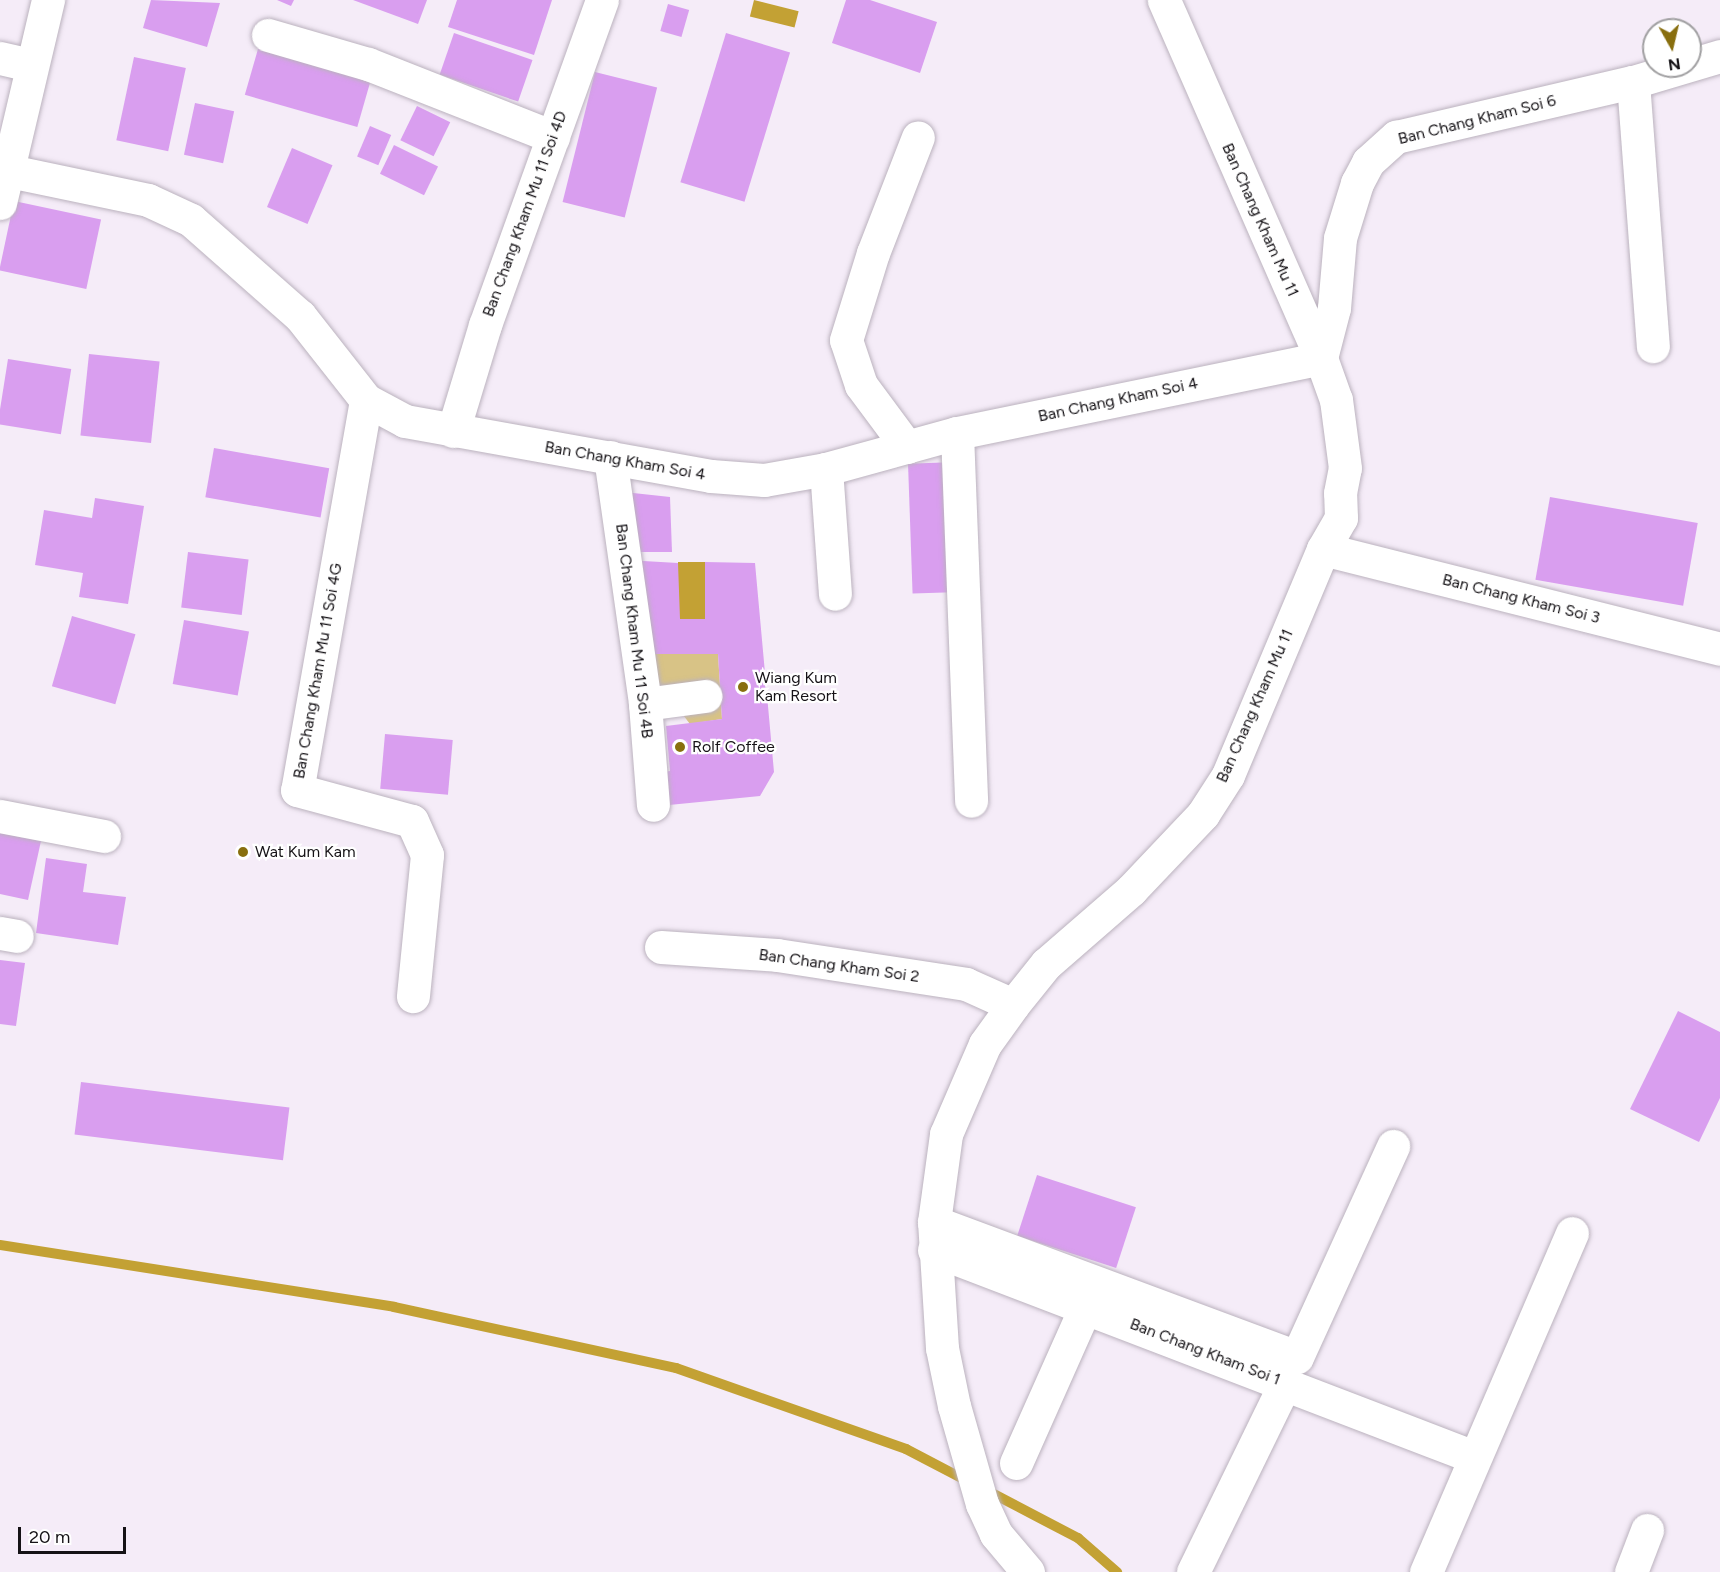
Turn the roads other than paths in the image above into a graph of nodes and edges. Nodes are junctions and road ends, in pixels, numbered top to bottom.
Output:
1 (48, 0) edge
2 (602, 0) edge
3 (1164, 0) edge
4 (268, 35) dead end
5 (1720, 56) edge
6 (15, 62) edge
7 (1633, 82) junction
8 (552, 137) junction
9 (918, 137) dead end
10 (4, 169) edge
11 (0, 203) edge
12 (1653, 346) dead end
13 (1321, 358) junction
14 (366, 400) junction
15 (453, 430) junction
16 (957, 433) junction
17 (907, 447) junction
18 (610, 458) junction
19 (826, 469) junction
20 (1323, 549) junction
21 (835, 594) dead end
22 (1720, 649) edge
23 (705, 696) dead end
24 (645, 704) junction
25 (971, 801) dead end
26 (653, 805) dead end
27 (0, 816) edge
28 (104, 836) dead end
29 (661, 947) dead end
30 (413, 996) dead end
31 (1013, 1005) junction
32 (1393, 1146) dead end
33 (1572, 1233) dead end
34 (934, 1236) junction
35 (1086, 1306) junction
36 (1285, 1383) junction
37 (1474, 1457) junction
38 (1016, 1463) dead end
39 (1647, 1530) dead end
40 (1028, 1572) edge
41 (1193, 1572) edge
42 (1426, 1572) edge
43 (1631, 1572) edge

1 - 6 street
2 - 8 street, Ban Chang Kham Mu 11 Soi 4D
3 - 13 street, Ban Chang Kham Mu 11
4 - 8 street
5 - 7 street, Ban Chang Kham Soi 6
6 - 10 street
7 - 12 street
7 - 13 street, Ban Chang Kham Soi 6
8 - 15 street, Ban Chang Kham Mu 11 Soi 4D
9 - 17 street
10 - 11 street
10 - 14 street, Ban Chang Kham Soi 4
13 - 16 street, Ban Chang Kham Soi 4
13 - 20 street, Ban Chang Kham Mu 11
14 - 15 street, Ban Chang Kham Soi 4
14 - 30 street, Ban Chang Kham Mu 11 Soi 4G
15 - 18 street, Ban Chang Kham Soi 4
16 - 17 street, Ban Chang Kham Soi 4
16 - 25 street
17 - 19 street, Ban Chang Kham Soi 4
18 - 19 street, Ban Chang Kham Soi 4
18 - 24 street, Ban Chang Kham Mu 11 Soi 4B
19 - 21 street
20 - 22 street, Ban Chang Kham Soi 3
20 - 31 street, Ban Chang Kham Mu 11
23 - 24 street
24 - 26 street, Ban Chang Kham Mu 11 Soi 4B
27 - 28 street
29 - 31 street, Ban Chang Kham Soi 2
31 - 34 street, Ban Chang Kham Mu 11
32 - 34 street
33 - 37 street
34 - 35 street, Ban Chang Kham Soi 1
34 - 40 street, Ban Chang Kham Mu 11
35 - 36 street, Ban Chang Kham Soi 1
35 - 38 street
36 - 37 street, Ban Chang Kham Soi 1
36 - 41 street
37 - 42 street
39 - 43 street

